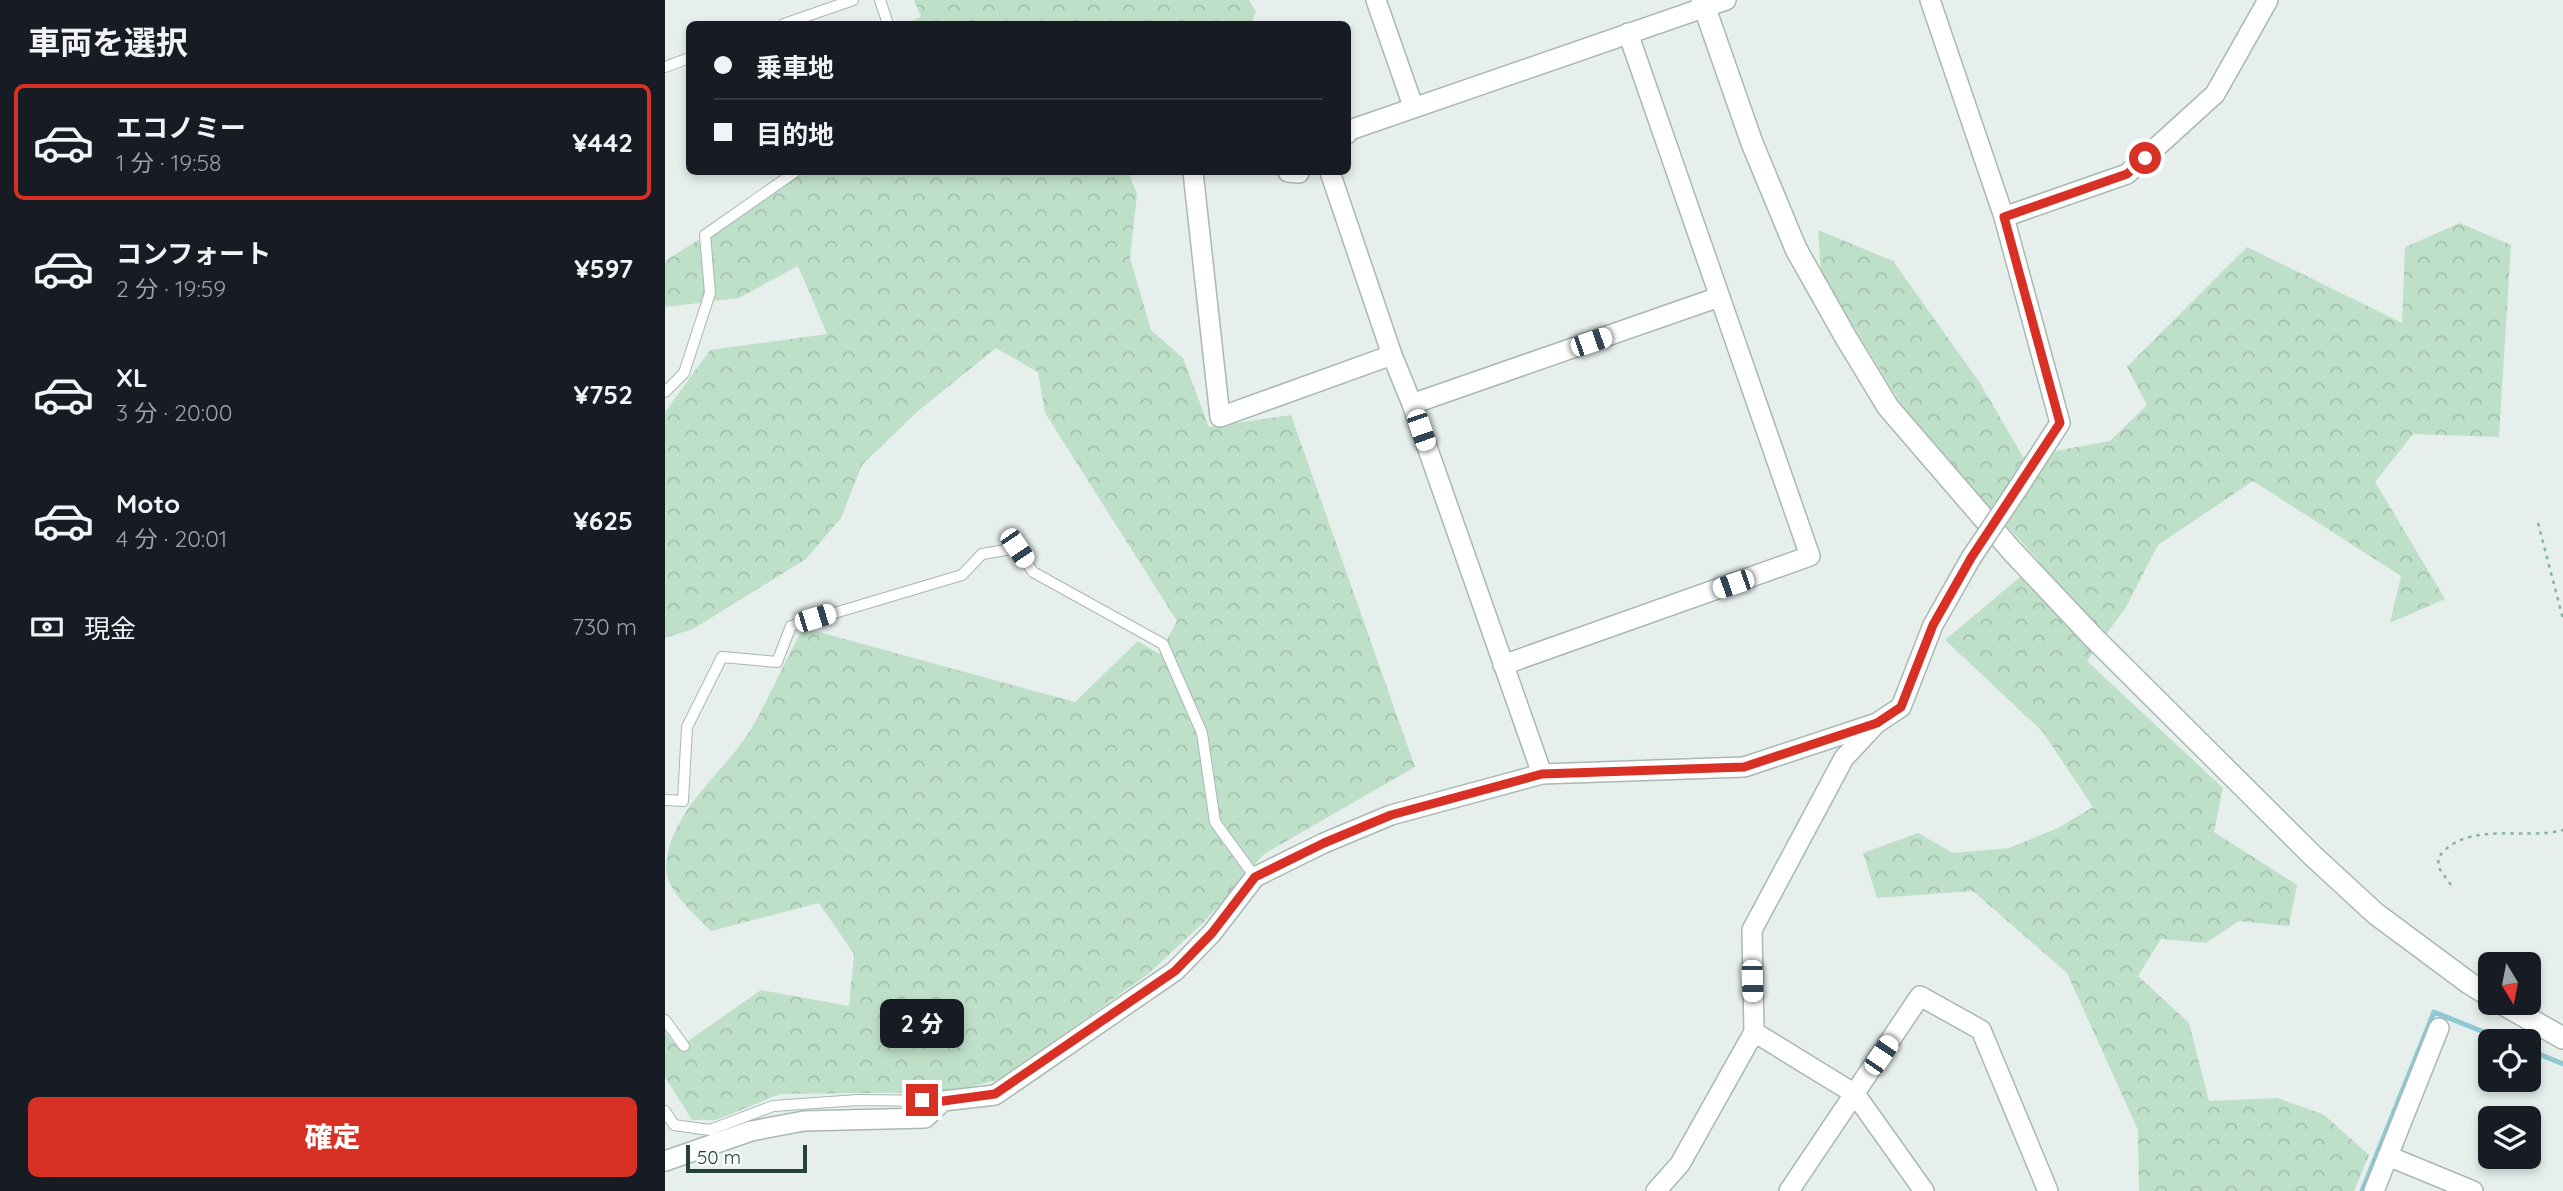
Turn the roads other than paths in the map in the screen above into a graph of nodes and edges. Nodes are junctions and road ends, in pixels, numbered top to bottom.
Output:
1 (853, 0) edge
2 (880, 0) edge
3 (1376, 0) edge
4 (1726, 0) edge
5 (1930, 0) edge
6 (2268, 0) edge
7 (1704, 4) edge
8 (793, 21) edge
9 (887, 21) edge
10 (1628, 33) junction
11 (686, 59) edge
12 (665, 67) edge
13 (1413, 106) junction
14 (1351, 129) edge
15 (791, 175) edge
16 (1193, 175) edge
17 (1331, 175) edge
18 (2004, 217) junction
19 (1719, 297) junction
20 (1392, 355) junction
21 (665, 392) edge
22 (1412, 404) junction
23 (1503, 665) junction
24 (1877, 723) junction
25 (1542, 774) junction
26 (665, 800) edge
27 (1255, 877) junction
28 (2478, 987) edge
29 (2522, 1015) edge
30 (665, 1020) edge
31 (2439, 1028) dead end
32 (1754, 1032) junction
33 (2563, 1038) edge
34 (684, 1046) dead end
35 (1855, 1094) junction
36 (943, 1101) junction
37 (665, 1111) edge
38 (2388, 1156) junction
39 (665, 1161) edge
40 (1656, 1191) edge
41 (1789, 1191) edge
42 (1924, 1191) edge
43 (2048, 1191) edge
44 (2374, 1191) edge
45 (2473, 1191) edge

1 - 8 lane
2 - 9 lane
3 - 13 street
4 - 7 street
5 - 18 street
6 - 18 street
7 - 10 street
7 - 28 street
10 - 13 street
10 - 19 street
11 - 12 lane
13 - 14 street
15 - 21 lane
16 - 20 street
17 - 20 street
18 - 24 street, bridge
19 - 22 street
19 - 23 street
20 - 22 street
22 - 23 street
23 - 25 street
24 - 25 street
24 - 32 street
25 - 27 street
26 - 27 lane
27 - 36 street
29 - 33 street
30 - 34 lane
31 - 38 street
32 - 35 street
32 - 40 street
35 - 41 street
35 - 42 street
35 - 43 street
36 - 37 lane
36 - 39 street
38 - 44 street
38 - 45 street

